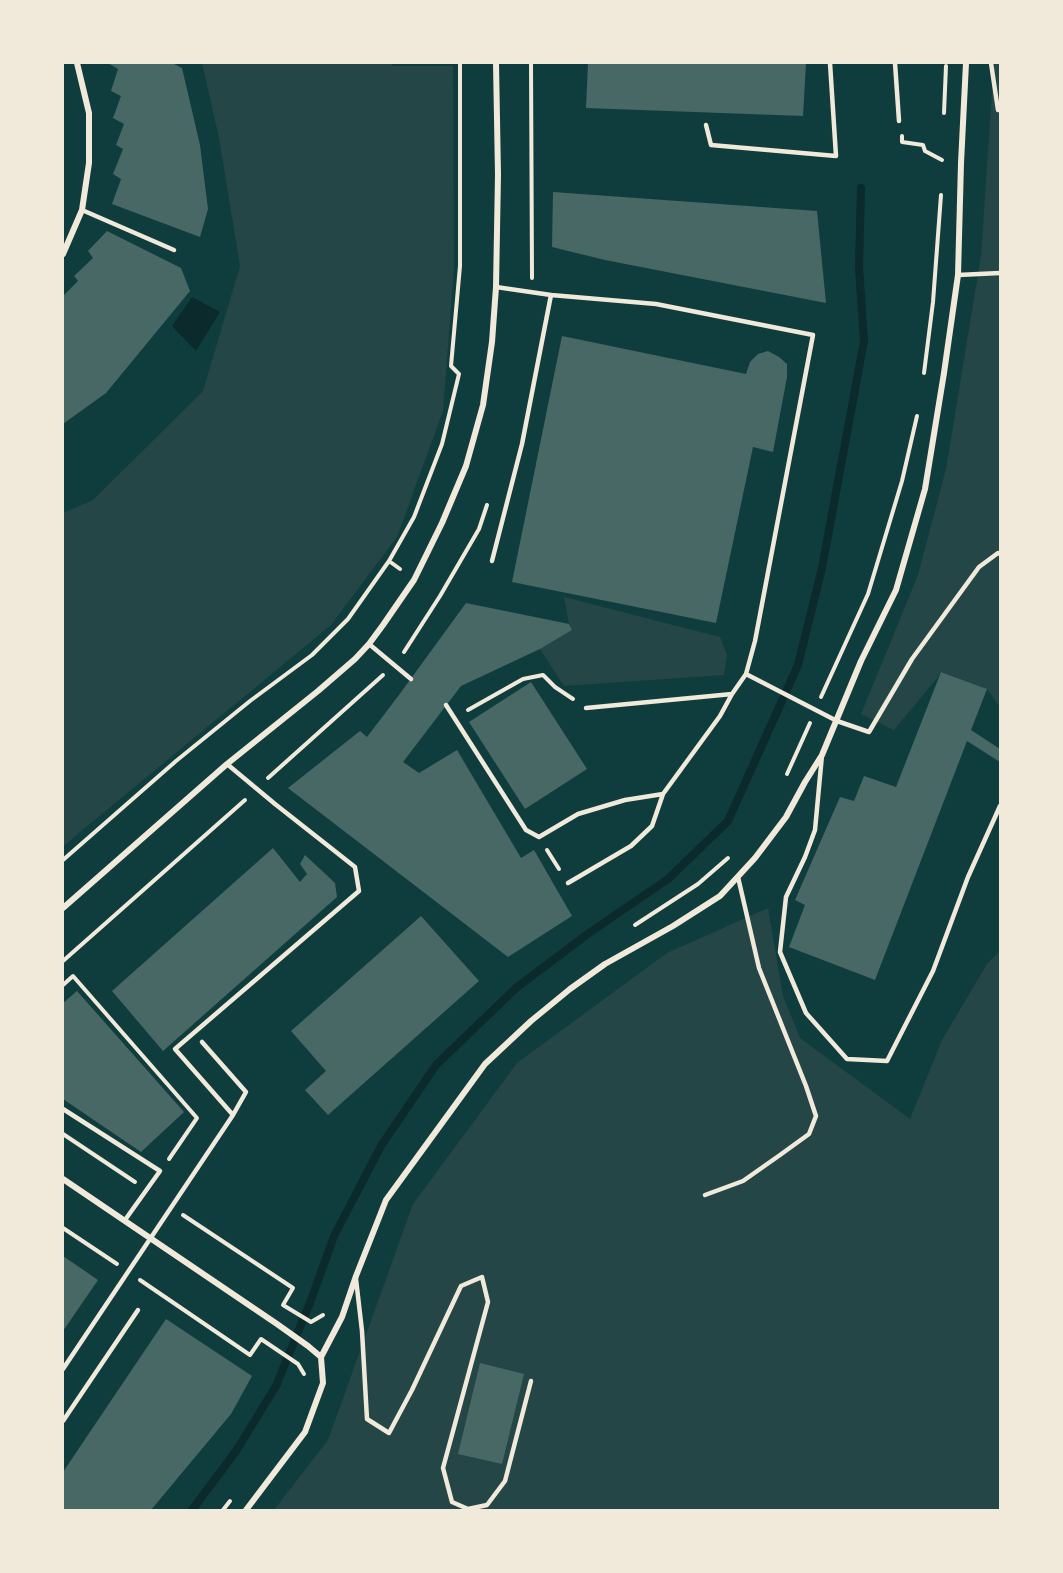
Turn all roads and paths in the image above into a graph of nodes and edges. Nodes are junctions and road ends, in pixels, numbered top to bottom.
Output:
1 (77, 63) edge
2 (460, 63) edge
3 (496, 63) edge
4 (531, 63) edge
5 (830, 63) edge
6 (895, 63) edge
7 (966, 63) edge
8 (992, 63) edge
9 (1000, 111) edge
10 (899, 121) joint
11 (706, 125) dead end
12 (942, 160) dead end
13 (82, 210) junction
14 (174, 250) dead end
15 (63, 254) edge
16 (1000, 273) edge
17 (958, 274) junction
18 (496, 287) junction
19 (532, 292) junction
20 (551, 295) junction
21 (490, 495) dead end
22 (1000, 554) edge
23 (492, 561) dead end
24 (369, 644) junction
25 (395, 665) junction
26 (746, 674) junction
27 (411, 679) dead end
28 (732, 694) junction
29 (446, 705) dead end
30 (586, 708) joint
31 (454, 717) junction
32 (837, 721) junction
33 (822, 755) junction
34 (227, 764) junction
35 (257, 789) junction
36 (663, 794) junction
37 (1000, 806) edge
38 (539, 837) junction
39 (63, 860) edge
40 (738, 877) junction
41 (568, 883) joint
42 (63, 908) edge
43 (63, 961) edge
44 (63, 985) edge
45 (202, 1042) dead end
46 (63, 1108) edge
47 (233, 1115) junction
48 (160, 1171) junction
49 (63, 1179) edge
50 (705, 1195) dead end
51 (125, 1220) junction
52 (63, 1228) edge
53 (152, 1238) junction
54 (128, 1272) junction
55 (356, 1276) junction
56 (283, 1305) dead end
57 (138, 1310) dead end
58 (311, 1322) dead end
59 (321, 1357) junction
60 (63, 1369) edge
61 (305, 1375) dead end
62 (531, 1381) dead end
63 (63, 1421) edge
64 (236, 1493) dead end
65 (223, 1510) edge
66 (246, 1510) edge

1 - 13 street
2 - 39 path
3 - 18 street
4 - 19 path
5 - 11 lane
6 - 10 lane
7 - 17 street
8 - 9 lane
10 - 12 path
13 - 14 lane
13 - 15 street
16 - 17 lane
17 - 32 street
18 - 19 lane
18 - 24 street
19 - 20 lane
20 - 23 lane
20 - 26 lane
21 - 25 path
22 - 32 lane
24 - 25 lane
24 - 34 street
25 - 27 lane
25 - 35 path
26 - 28 lane
26 - 32 lane
28 - 30 lane
28 - 36 lane
29 - 31 lane
30 - 31 path
31 - 38 lane
32 - 33 street
33 - 37 lane
33 - 40 street
34 - 35 lane
34 - 42 street
35 - 43 path
35 - 47 lane
36 - 38 lane
36 - 41 lane
38 - 41 path
40 - 50 lane
40 - 55 street
44 - 48 path
45 - 47 lane
46 - 48 lane
47 - 53 lane
48 - 51 lane
49 - 51 street
51 - 53 street
52 - 54 path
53 - 54 lane
53 - 59 street
54 - 60 lane
54 - 61 path
55 - 59 street
55 - 62 lane
56 - 58 path
57 - 63 lane
59 - 66 street
64 - 65 path

